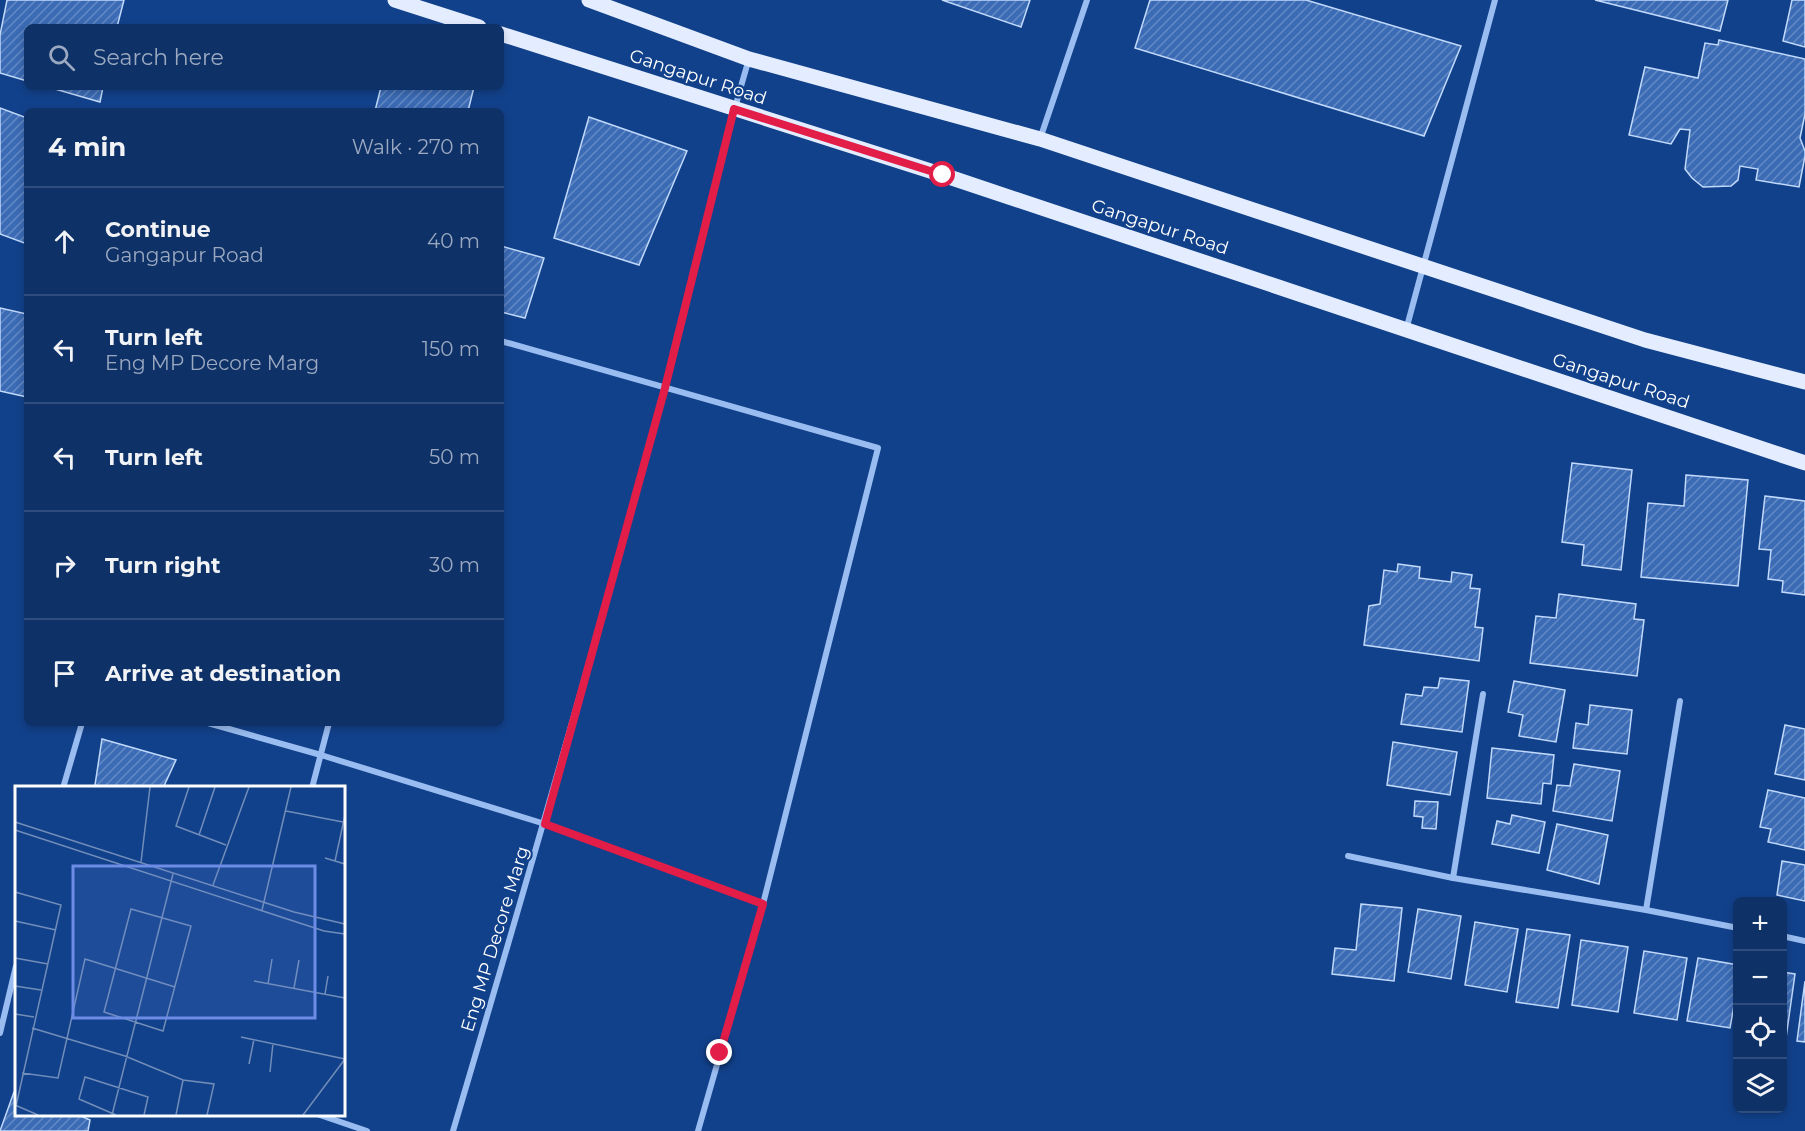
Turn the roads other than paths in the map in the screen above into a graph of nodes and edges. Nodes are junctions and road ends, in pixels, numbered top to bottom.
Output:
1 (395, 0) edge
2 (589, 0) edge
3 (1087, 0) edge
4 (1496, 0) edge
5 (470, 24) edge
6 (504, 35) edge
7 (749, 59) junction
8 (734, 109) junction
9 (1040, 139) junction
10 (1425, 266) junction
11 (1406, 330) junction
12 (504, 342) edge
13 (1805, 382) edge
14 (665, 388) junction
15 (1805, 463) edge
16 (1483, 694) dead end
17 (1680, 701) dead end
18 (81, 726) edge
19 (219, 726) edge
20 (328, 726) edge
21 (321, 755) junction
22 (64, 786) edge
23 (313, 786) edge
24 (545, 824) junction
25 (1348, 856) dead end
26 (1453, 878) junction
27 (763, 904) junction
28 (1646, 910) junction
29 (1733, 927) edge
30 (1787, 937) edge
31 (1805, 941) edge
32 (15, 970) edge
33 (0, 1033) edge
34 (323, 1116) edge
35 (367, 1131) edge
36 (453, 1131) edge
37 (698, 1131) edge

1 - 5 main road
2 - 7 main road, Gangapur Road
3 - 9 street
4 - 10 street
6 - 8 main road, Gangapur Road
7 - 8 street, Eng MP Decore Marg
7 - 9 main road, Gangapur Road
8 - 11 main road, Gangapur Road
8 - 14 street, Eng MP Decore Marg
9 - 10 main road, Gangapur Road
10 - 11 street
10 - 13 main road, Gangapur Road
11 - 15 main road, Gangapur Road
12 - 14 street
14 - 24 street, Eng MP Decore Marg
14 - 27 street
16 - 26 street
17 - 28 street
18 - 22 street
19 - 21 street
20 - 21 street
21 - 23 street
21 - 24 street
24 - 27 street
24 - 36 street, Eng MP Decore Marg
25 - 26 street
26 - 28 street
27 - 37 street
28 - 29 street
30 - 31 street
32 - 33 street
34 - 35 street

